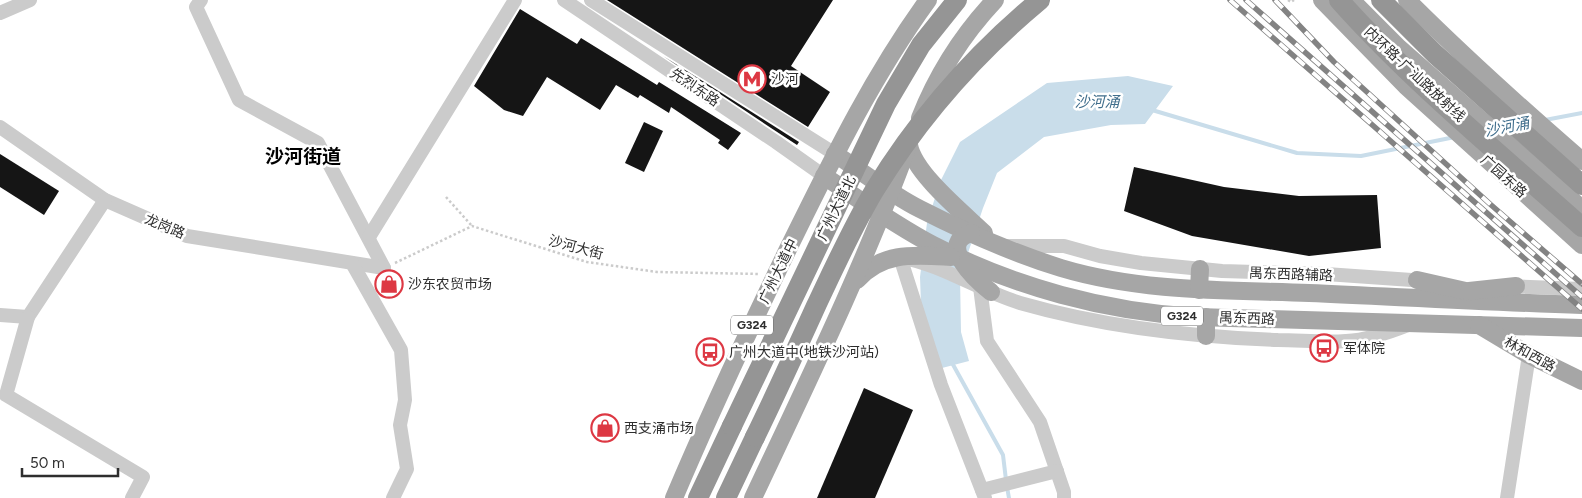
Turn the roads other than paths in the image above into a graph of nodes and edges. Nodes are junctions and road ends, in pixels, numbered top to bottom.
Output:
1 (30, 0) edge
2 (201, 0) edge
3 (515, 0) edge
4 (564, 0) edge
5 (591, 0) edge
6 (928, 0) edge
7 (957, 0) edge
8 (995, 0) edge
9 (1040, 0) edge
10 (1322, 0) edge
11 (1339, 0) edge
12 (1352, 0) edge
13 (1365, 0) edge
14 (1380, 0) edge
15 (1407, 0) edge
16 (0, 13) edge
17 (1490, 122) junction
18 (0, 128) edge
19 (908, 145) junction
20 (835, 154) junction
21 (1582, 161) edge
22 (824, 176) junction
23 (1571, 187) edge
24 (892, 191) junction
25 (1582, 196) edge
26 (105, 200) junction
27 (1582, 209) edge
28 (882, 215) junction
29 (965, 224) junction
30 (1582, 227) edge
31 (369, 237) junction
32 (998, 244) junction
33 (1582, 245) edge
34 (900, 257) junction
35 (952, 258) junction
36 (352, 263) junction
37 (1200, 269) junction
38 (986, 289) junction
39 (1416, 289) junction
40 (1582, 289) edge
41 (849, 290) junction
42 (1199, 290) junction
43 (1332, 294) junction
44 (1515, 294) junction
45 (1362, 295) junction
46 (1582, 305) edge
47 (0, 315) edge
48 (28, 317) junction
49 (1206, 317) junction
50 (1332, 320) junction
51 (1362, 321) junction
52 (1413, 323) junction
53 (1479, 325) junction
54 (1582, 328) edge
55 (1206, 336) junction
56 (1529, 355) junction
57 (1582, 381) edge
58 (1057, 471) junction
59 (986, 492) edge
60 (132, 498) edge
61 (392, 498) edge
62 (674, 498) edge
63 (698, 498) edge
64 (726, 498) edge
65 (753, 498) edge
66 (1064, 498) edge
67 (1507, 498) edge

1 - 16 street
2 - 31 street
3 - 31 street
4 - 22 street, 先烈东路
5 - 20 street, 先烈东路
6 - 20 main road, 广州大道北
7 - 63 highway, 广州大道北, bridge
8 - 19 main road
9 - 64 highway, 广州大道北, bridge
10 - 33 main road, 广园东路
11 - 30 highway, 内环路-广汕路放射线
12 - 17 main road
13 - 17 main road
14 - 23 highway, 内环路-广汕路放射线
15 - 21 main road
17 - 23 main road
18 - 26 street, 龙岗路
19 - 24 main road
19 - 29 main road
20 - 22 main road, 广州大道中 / G324
20 - 24 main road, 禺东西路 / G324
22 - 28 main road, 禺东西路
22 - 62 main road, 广州大道中 / G324
23 - 25 main road
23 - 27 main road
24 - 28 main road
24 - 29 main road, 禺东西路 / G324
26 - 36 street, 龙岗路
26 - 48 street
28 - 35 main road, 禺东西路
28 - 41 main road
29 - 32 main road, 禺东西路 / G324
29 - 35 main road
31 - 36 street, 龙岗路
32 - 37 street, 禺东西路辅路
32 - 42 main road, 禺东西路 / G324
34 - 35 main road, G324
34 - 41 main road, G324
34 - 59 street
35 - 38 main road
35 - 38 street
35 - 49 main road, 禺东西路 / G324
36 - 61 street
37 - 39 street, 禺东西路辅路
37 - 42 main road
38 - 55 street
38 - 58 street
39 - 44 main road, 禺东西路 / G324
39 - 44 main road
39 - 45 main road, 禺东西路 / G324
40 - 44 street
41 - 65 main road, G324
42 - 43 main road, 禺东西路 / G324
43 - 45 main road, 禺东西路 / G324
43 - 50 main road
44 - 46 main road, 禺东西路 / G324
45 - 51 main road
47 - 48 street
48 - 60 street
49 - 50 main road, 禺东西路 / G324
49 - 55 main road
50 - 51 main road, 禺东西路 / G324
51 - 52 main road, 禺东西路 / G324
52 - 53 main road, 禺东西路 / G324
52 - 55 street
53 - 54 main road, 禺东西路 / G324
53 - 56 main road, 林和西路
56 - 57 main road, 林和西路
56 - 67 street
58 - 59 street
58 - 66 street

